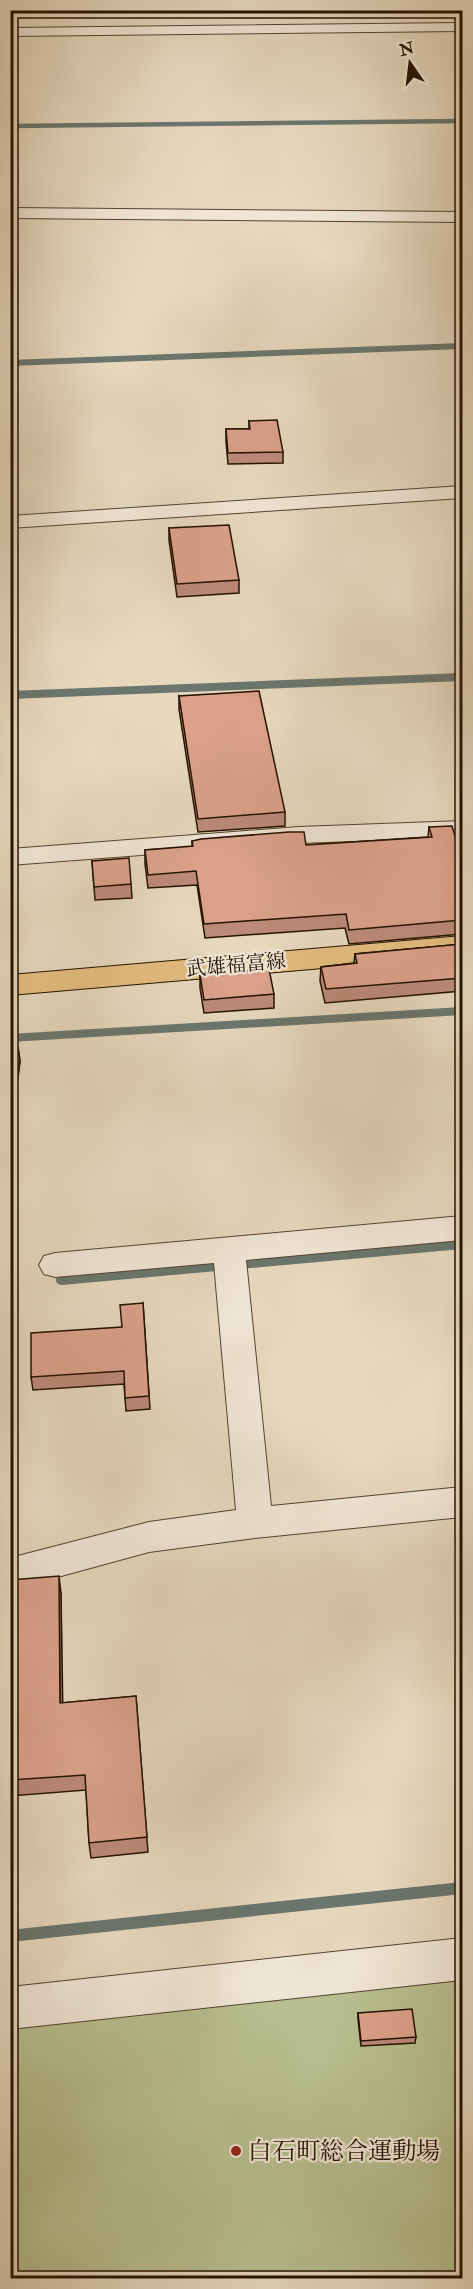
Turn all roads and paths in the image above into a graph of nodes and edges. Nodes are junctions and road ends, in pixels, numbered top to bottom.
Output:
1 (462, 27) edge
2 (10, 32) edge
3 (10, 213) edge
4 (462, 217) edge
5 (462, 492) edge
6 (10, 522) edge
7 (462, 829) edge
8 (10, 857) edge
9 (462, 946) edge
10 (10, 985) edge
11 (462, 1228) edge
12 (230, 1262) junction
13 (55, 1265) dead end
14 (462, 1502) edge
15 (255, 1523) junction
16 (10, 1574) edge
17 (462, 1959) edge
18 (10, 2008) edge

1 - 2 street
3 - 4 street
5 - 6 street
7 - 8 street
9 - 10 main road, 武雄福富線
11 - 12 street
12 - 13 street
12 - 15 street
14 - 15 street
15 - 16 street
17 - 18 street

